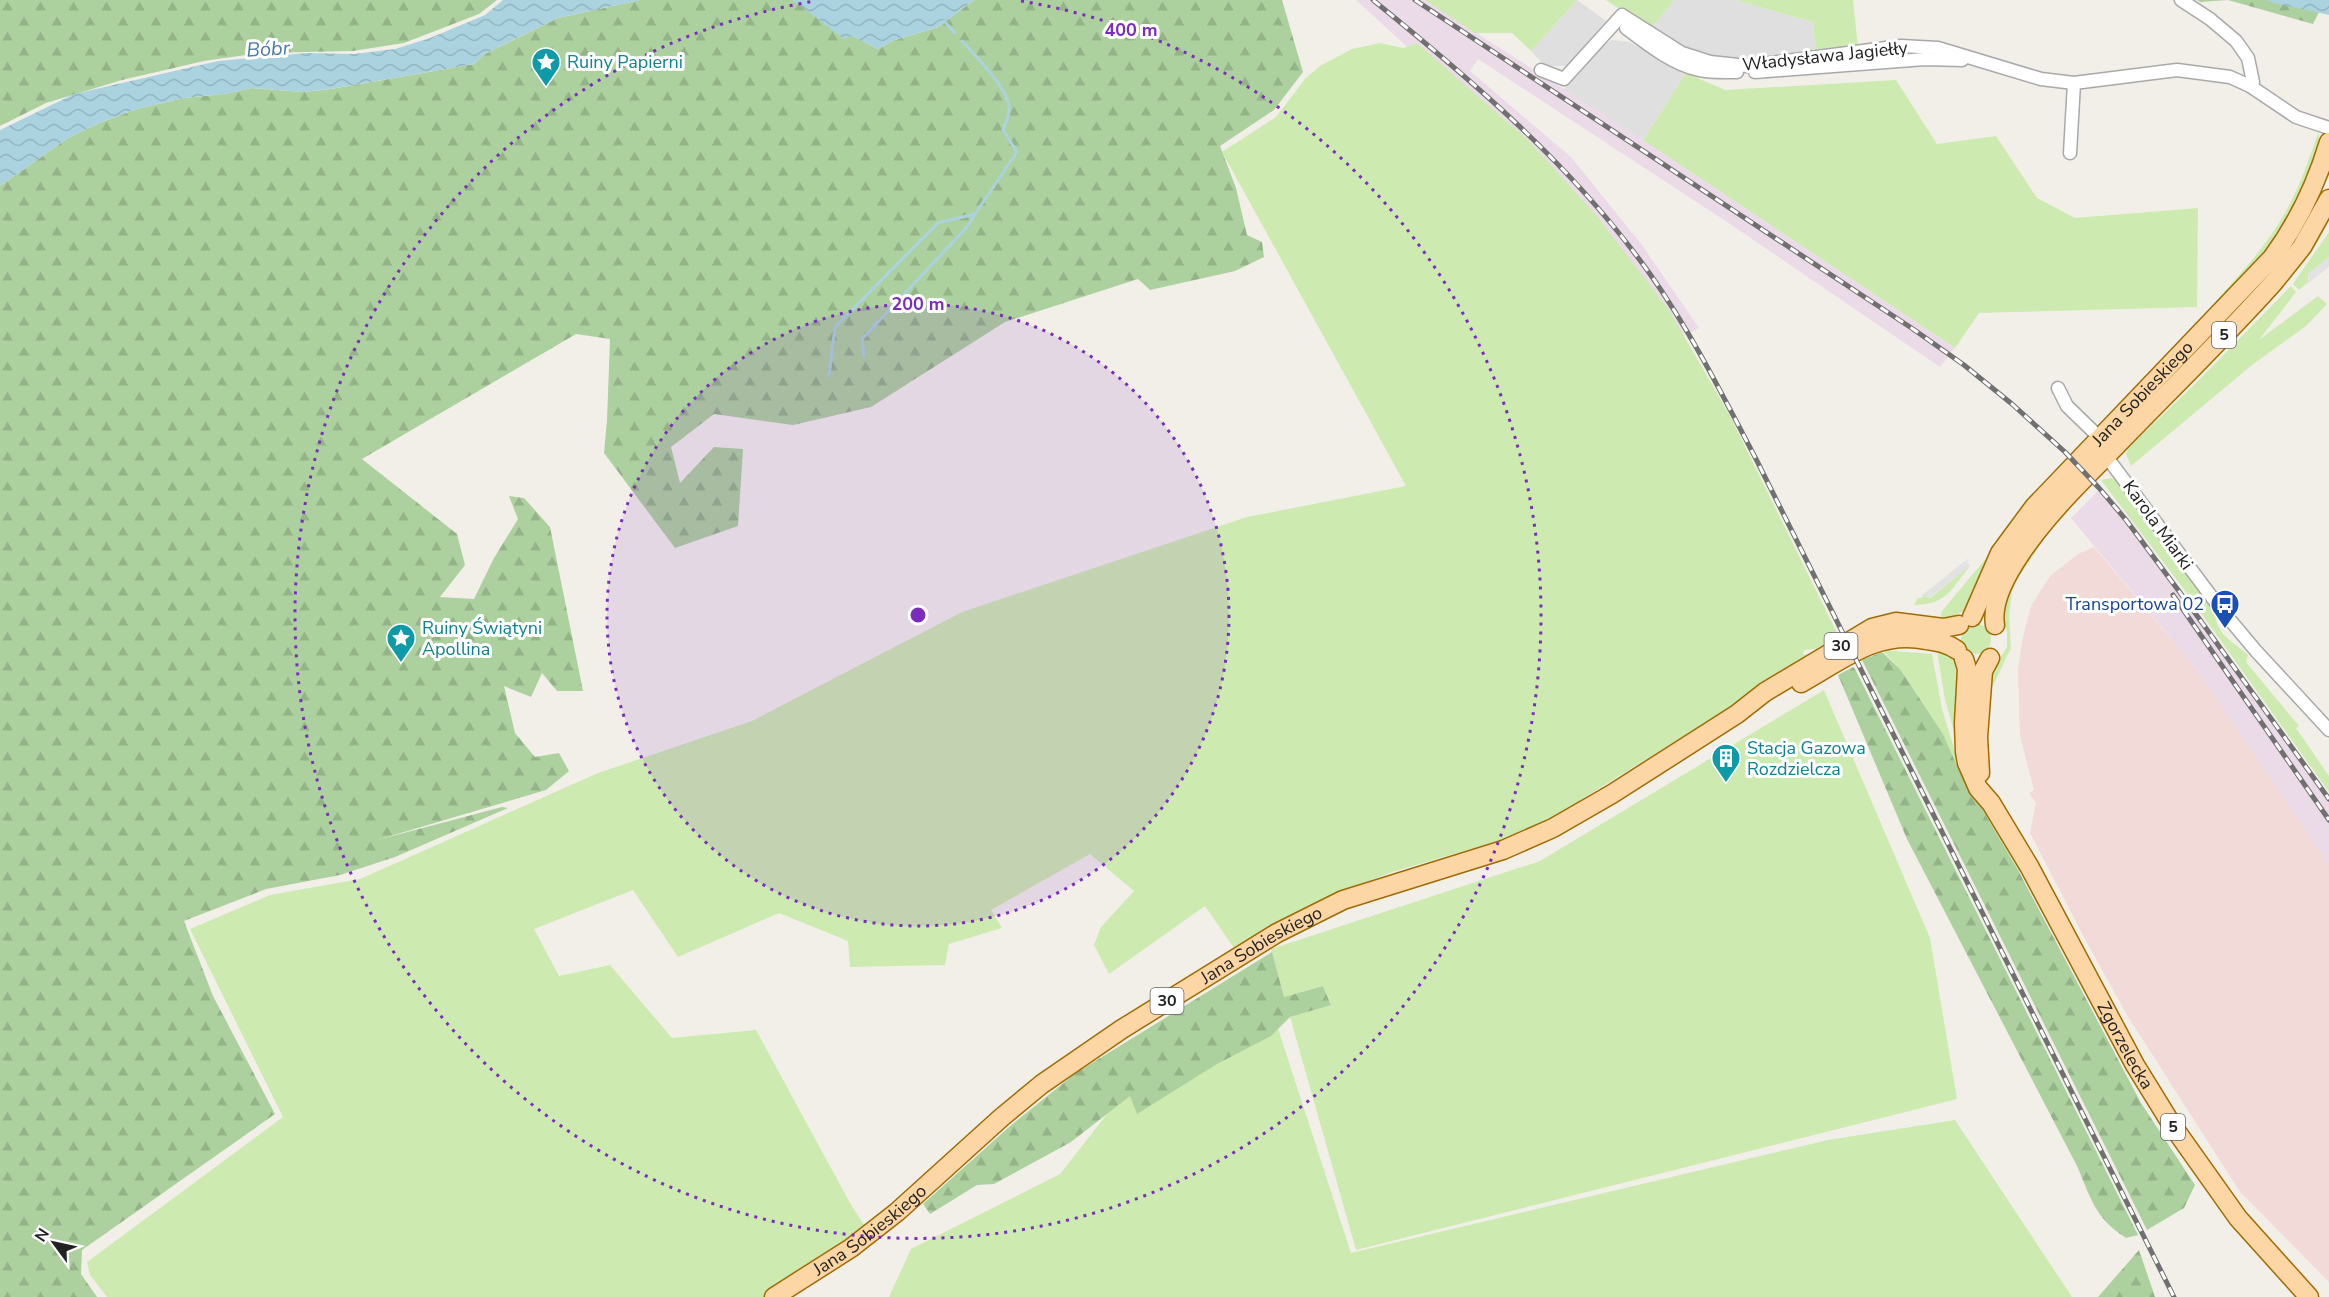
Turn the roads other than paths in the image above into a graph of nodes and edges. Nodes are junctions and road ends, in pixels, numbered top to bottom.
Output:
1 (2181, 0) edge
2 (1541, 70) dead end
3 (2074, 83) junction
4 (2250, 86) junction
5 (2329, 128) edge
6 (2329, 142) edge
7 (2070, 153) dead end
8 (2329, 199) edge
9 (2058, 388) dead end
10 (2114, 424) junction
11 (2100, 438) junction
12 (2106, 456) junction
13 (2072, 467) junction
14 (1965, 621) junction
15 (1995, 625) junction
16 (1960, 655) junction
17 (1990, 658) junction
18 (1737, 714) junction
19 (2329, 730) edge
20 (1991, 803) junction
21 (774, 1297) edge
22 (2309, 1297) edge

1 - 4 street
2 - 3 street
3 - 4 street
3 - 7 street
4 - 5 street
6 - 10 main road, Jana Sobieskiego / 5
8 - 12 main road, Jana Sobieskiego / 5
9 - 11 street
10 - 11 main road, Jana Sobieskiego / 5
10 - 12 street
11 - 13 main road, Jana Sobieskiego / 5
12 - 13 street
12 - 15 main road, Jana Sobieskiego / 5
12 - 19 street, Karola Miarki
13 - 14 main road, Jana Sobieskiego / 5
14 - 15 main road
14 - 16 main road, 5
14 - 18 main road, Jana Sobieskiego / 30
15 - 17 main road, 5
16 - 17 main road
16 - 18 main road, Jana Sobieskiego / 30
16 - 20 main road, Zgorzelecka / 5
17 - 20 main road, Zgorzelecka / 5
18 - 21 main road, Jana Sobieskiego / 30
20 - 22 main road, Zgorzelecka / 5

